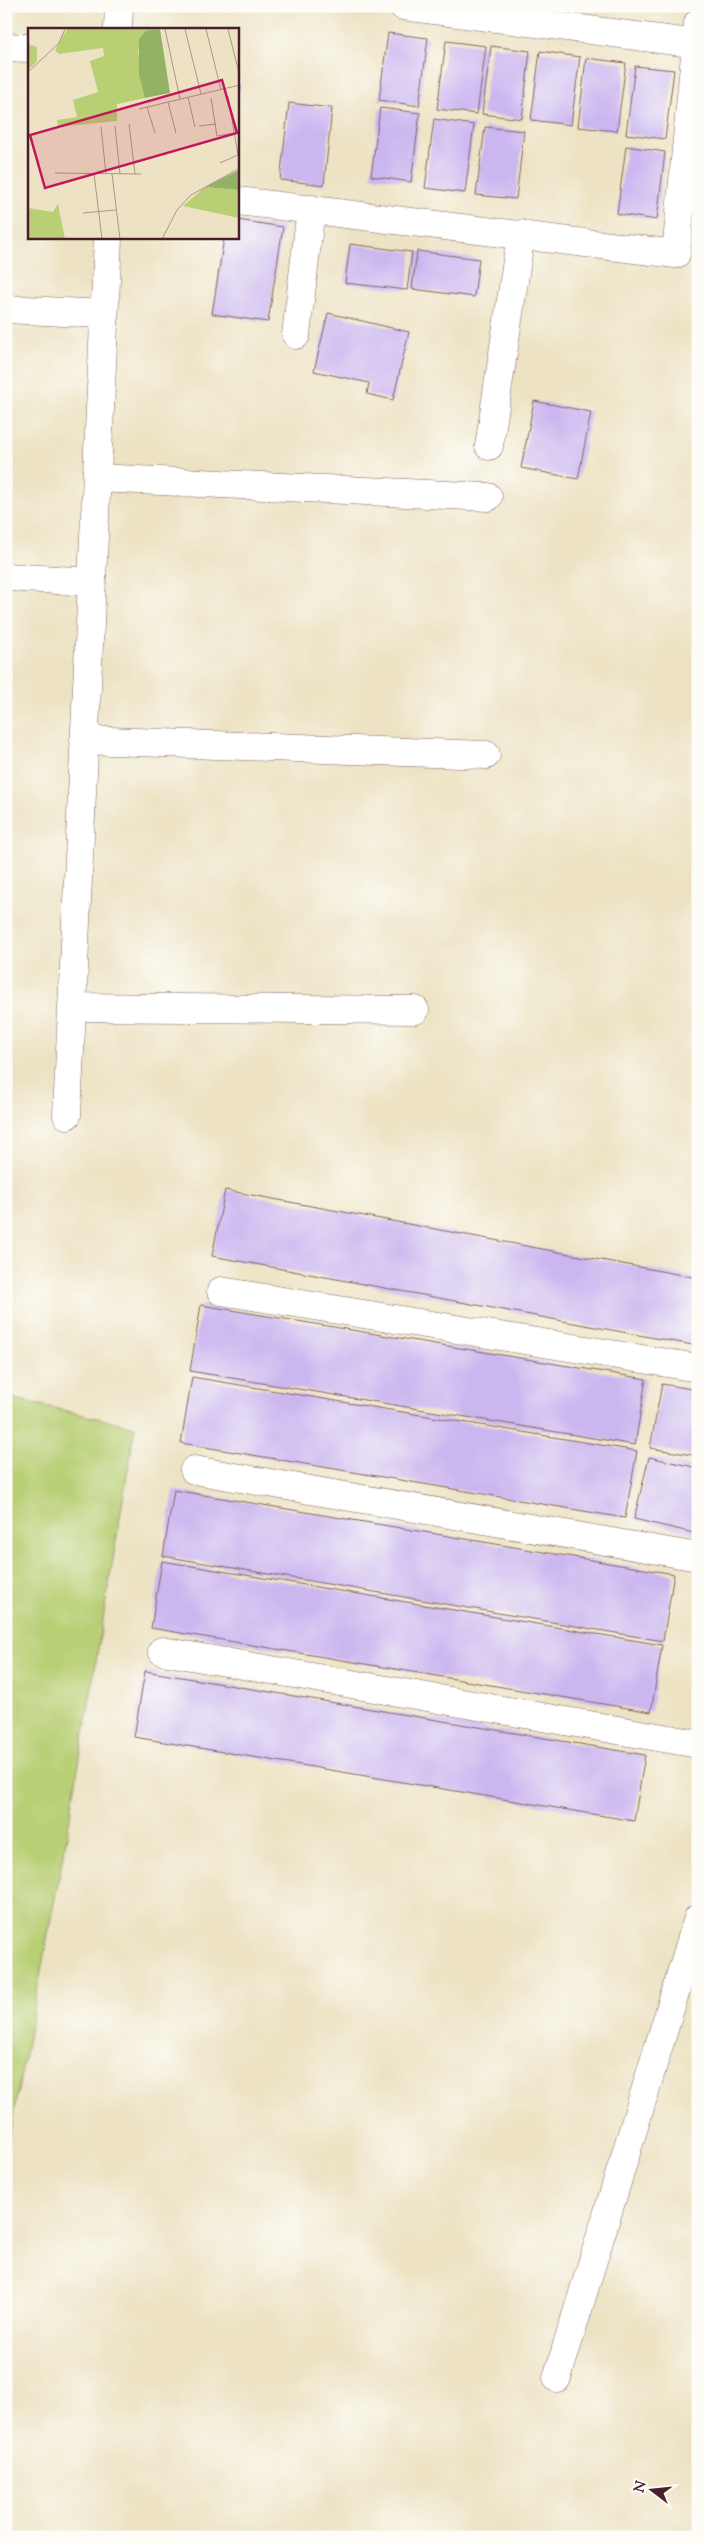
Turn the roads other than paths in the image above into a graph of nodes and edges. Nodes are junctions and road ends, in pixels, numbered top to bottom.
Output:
1 (119, 6) edge
2 (403, 6) edge
3 (118, 28) edge
4 (697, 37) edge
5 (6, 47) edge
6 (28, 48) edge
7 (239, 201) edge
8 (311, 209) junction
9 (521, 234) junction
10 (108, 239) edge
11 (6, 309) edge
12 (104, 314) junction
13 (296, 335) dead end
14 (489, 446) dead end
15 (97, 478) junction
16 (488, 497) dead end
17 (6, 577) edge
18 (92, 582) junction
19 (84, 740) junction
20 (486, 754) dead end
21 (72, 1007) junction
22 (415, 1010) dead end
23 (67, 1115) dead end
24 (222, 1291) dead end
25 (698, 1368) edge
26 (194, 1470) dead end
27 (698, 1557) edge
28 (162, 1651) dead end
29 (698, 1744) edge
30 (698, 1918) edge
31 (558, 2378) dead end

1 - 3 street
2 - 4 street
4 - 9 street
5 - 6 street
7 - 8 street
8 - 9 street
8 - 13 street
9 - 14 street
10 - 12 street
11 - 12 street
12 - 15 street
15 - 16 street
15 - 18 street
17 - 18 street
18 - 19 street
19 - 20 street
19 - 21 street
21 - 22 street
21 - 23 street
24 - 25 street
26 - 27 street
28 - 29 street
30 - 31 street

